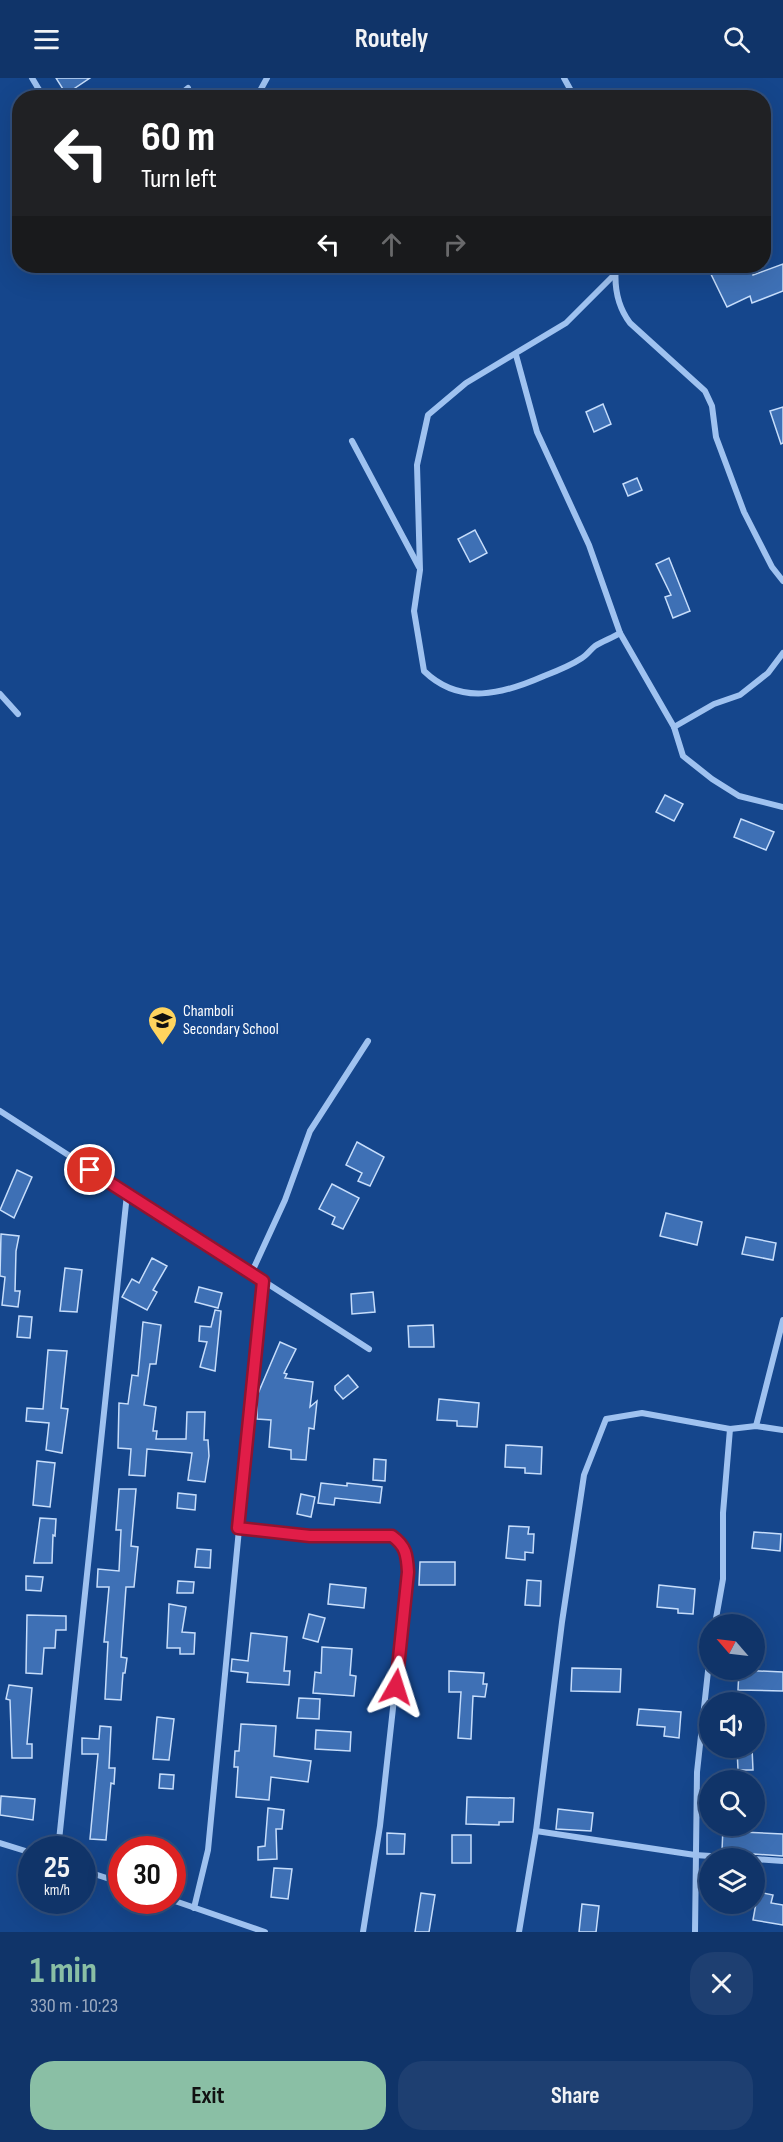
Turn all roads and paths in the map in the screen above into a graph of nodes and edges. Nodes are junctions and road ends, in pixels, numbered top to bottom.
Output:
1 (188, 88) dead end
2 (186, 90) edge
3 (616, 273) joint
4 (516, 355) junction
5 (352, 441) dead end
6 (420, 570) junction
7 (783, 581) edge
8 (620, 633) junction
9 (783, 654) edge
10 (0, 694) edge
11 (18, 714) dead end
12 (674, 727) junction
13 (783, 807) edge
14 (368, 1041) dead end
15 (0, 1111) edge
16 (126, 1194) junction
17 (251, 1274) junction
18 (263, 1281) junction
19 (783, 1320) edge
20 (369, 1349) dead end
21 (756, 1426) junction
22 (730, 1429) junction
23 (783, 1430) edge
24 (238, 1528) junction
25 (717, 1614) edge
26 (706, 1680) edge
27 (536, 1832) junction
28 (59, 1836) edge
29 (0, 1843) edge
30 (18, 1849) edge
31 (695, 1855) junction
32 (699, 1855) edge
33 (765, 1860) edge
34 (783, 1861) edge
35 (186, 1905) edge
36 (194, 1908) junction
37 (265, 1932) edge
38 (363, 1932) edge
39 (519, 1932) edge
40 (695, 1932) edge

1 - 2 street
3 - 4 street
3 - 7 street
4 - 6 street
4 - 8 street
5 - 6 street
6 - 8 street
8 - 12 street
9 - 12 street
10 - 11 street
12 - 13 street
14 - 17 street
15 - 16 street
16 - 17 street
16 - 28 street
17 - 18 street
18 - 20 street
18 - 24 street
19 - 21 street
21 - 22 street
21 - 23 street
22 - 25 street
22 - 27 street
24 - 36 street
24 - 38 street
26 - 31 street
27 - 31 street
27 - 39 street
29 - 30 street
31 - 32 street
31 - 40 street
33 - 34 street
35 - 36 street
36 - 37 street

